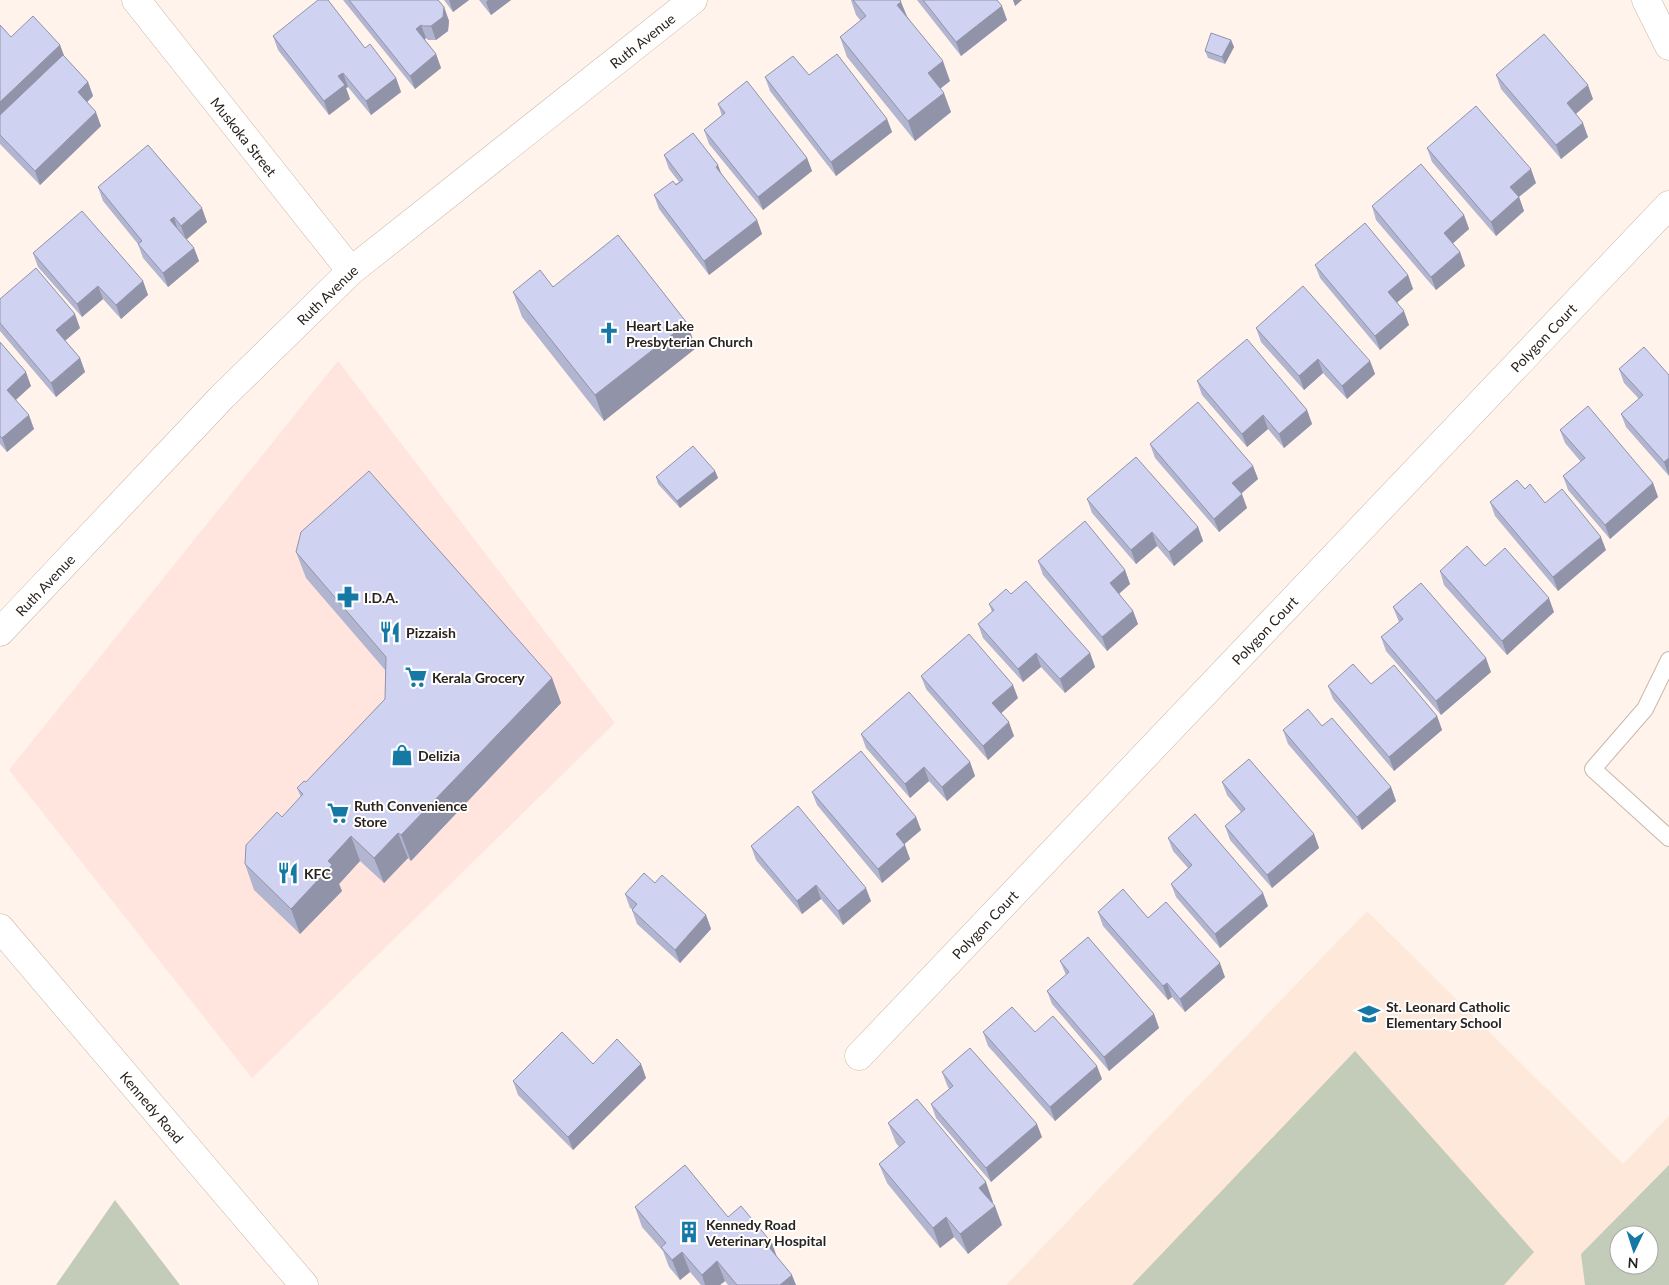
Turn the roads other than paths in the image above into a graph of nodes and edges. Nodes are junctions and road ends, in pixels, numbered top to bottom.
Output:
1 (136, 0) edge
2 (693, 0) edge
3 (1646, 0) edge
4 (1669, 46) edge
5 (1669, 205) edge
6 (351, 271) junction
7 (0, 632) edge
8 (1669, 660) edge
9 (1669, 838) edge
10 (0, 928) edge
11 (858, 1056) dead end
12 (304, 1285) edge

1 - 6 street, Muskoka Street
2 - 6 street, Ruth Avenue
3 - 4 street
5 - 11 street, Polygon Court
6 - 7 street, Ruth Avenue
8 - 9 lane
10 - 12 street, Kennedy Road

